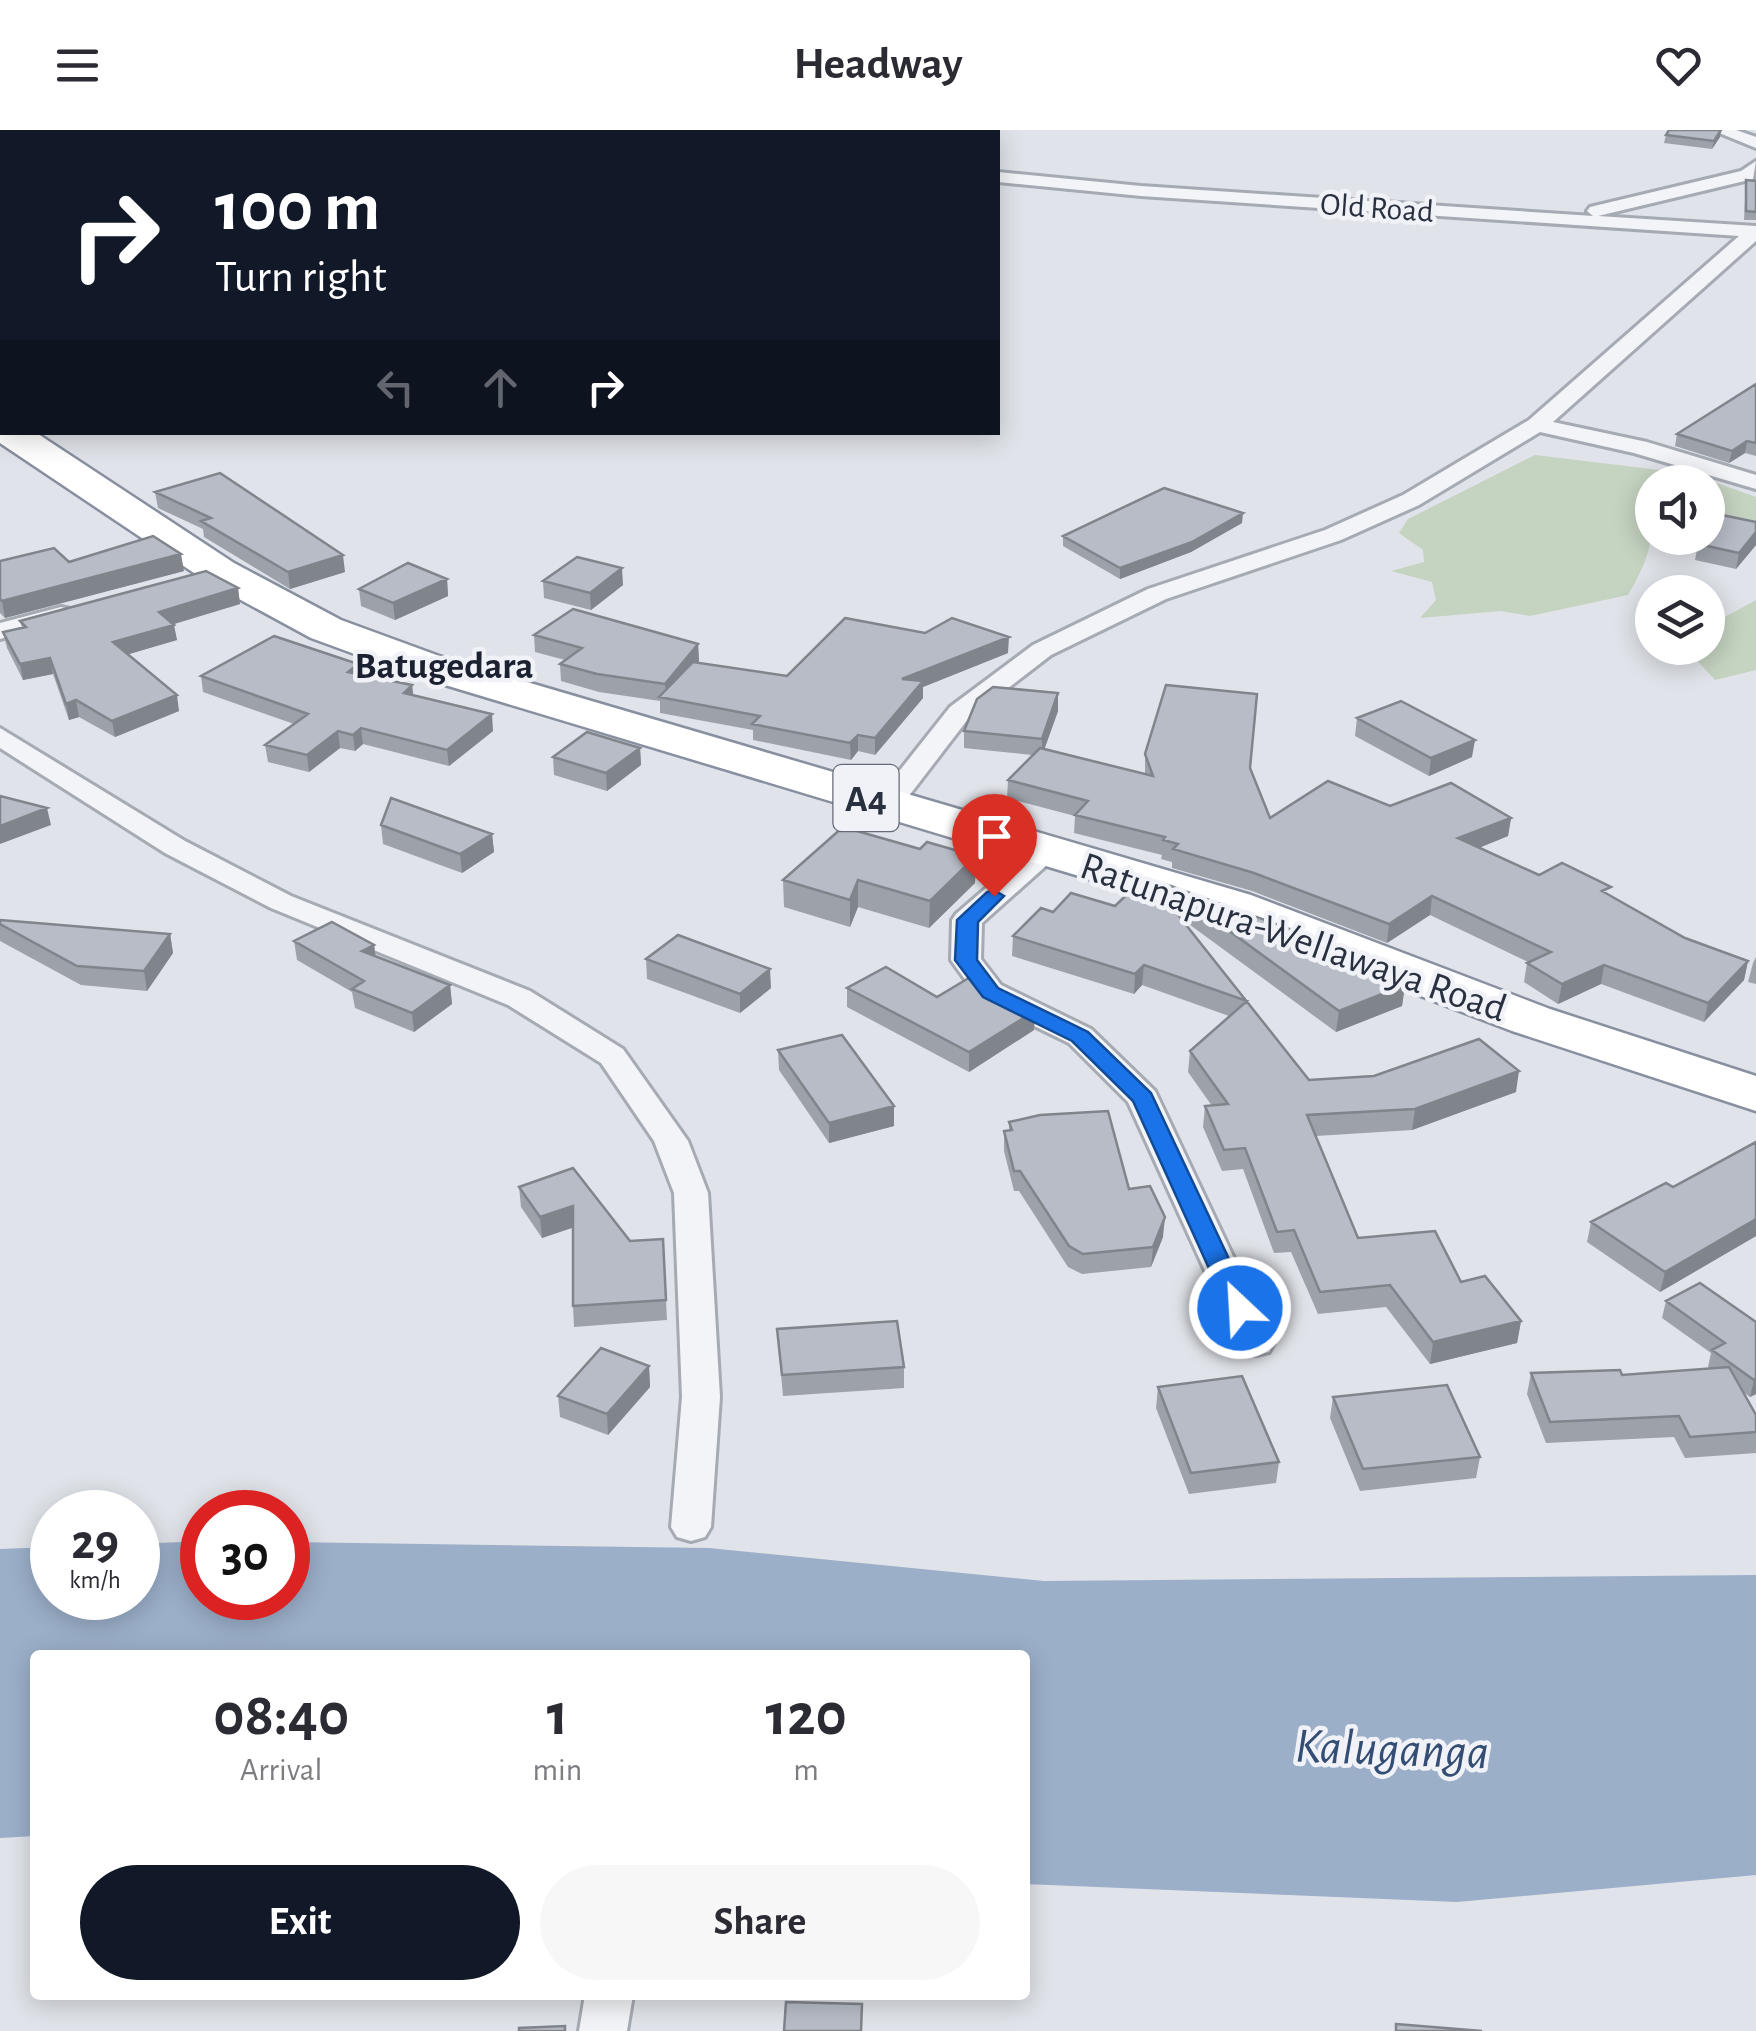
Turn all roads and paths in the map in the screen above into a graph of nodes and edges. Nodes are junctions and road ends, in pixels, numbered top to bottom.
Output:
1 (1720, 130) edge
2 (1756, 144) edge
3 (1756, 166) edge
4 (1000, 177) edge
5 (1562, 219) junction
6 (1756, 232) edge
7 (1537, 425) junction
8 (14, 435) edge
9 (1756, 482) edge
10 (90, 606) edge
11 (0, 631) edge
12 (0, 736) edge
13 (888, 804) junction
14 (1048, 850) junction
15 (1756, 1094) edge
16 (1256, 1343) dead end
17 (692, 1528) dead end
18 (607, 2000) edge
19 (603, 2031) edge

1 - 2 street
3 - 5 street
4 - 5 street, Old Road
5 - 6 street, Old Road
6 - 7 street
7 - 9 street
7 - 13 street
8 - 13 highway, Ratunapura-Wellawaya Road / A4
10 - 11 street
12 - 17 street
13 - 14 highway, Ratunapura-Wellawaya Road / A4
14 - 15 highway, Ratunapura-Wellawaya Road / A4
14 - 16 street
18 - 19 street

